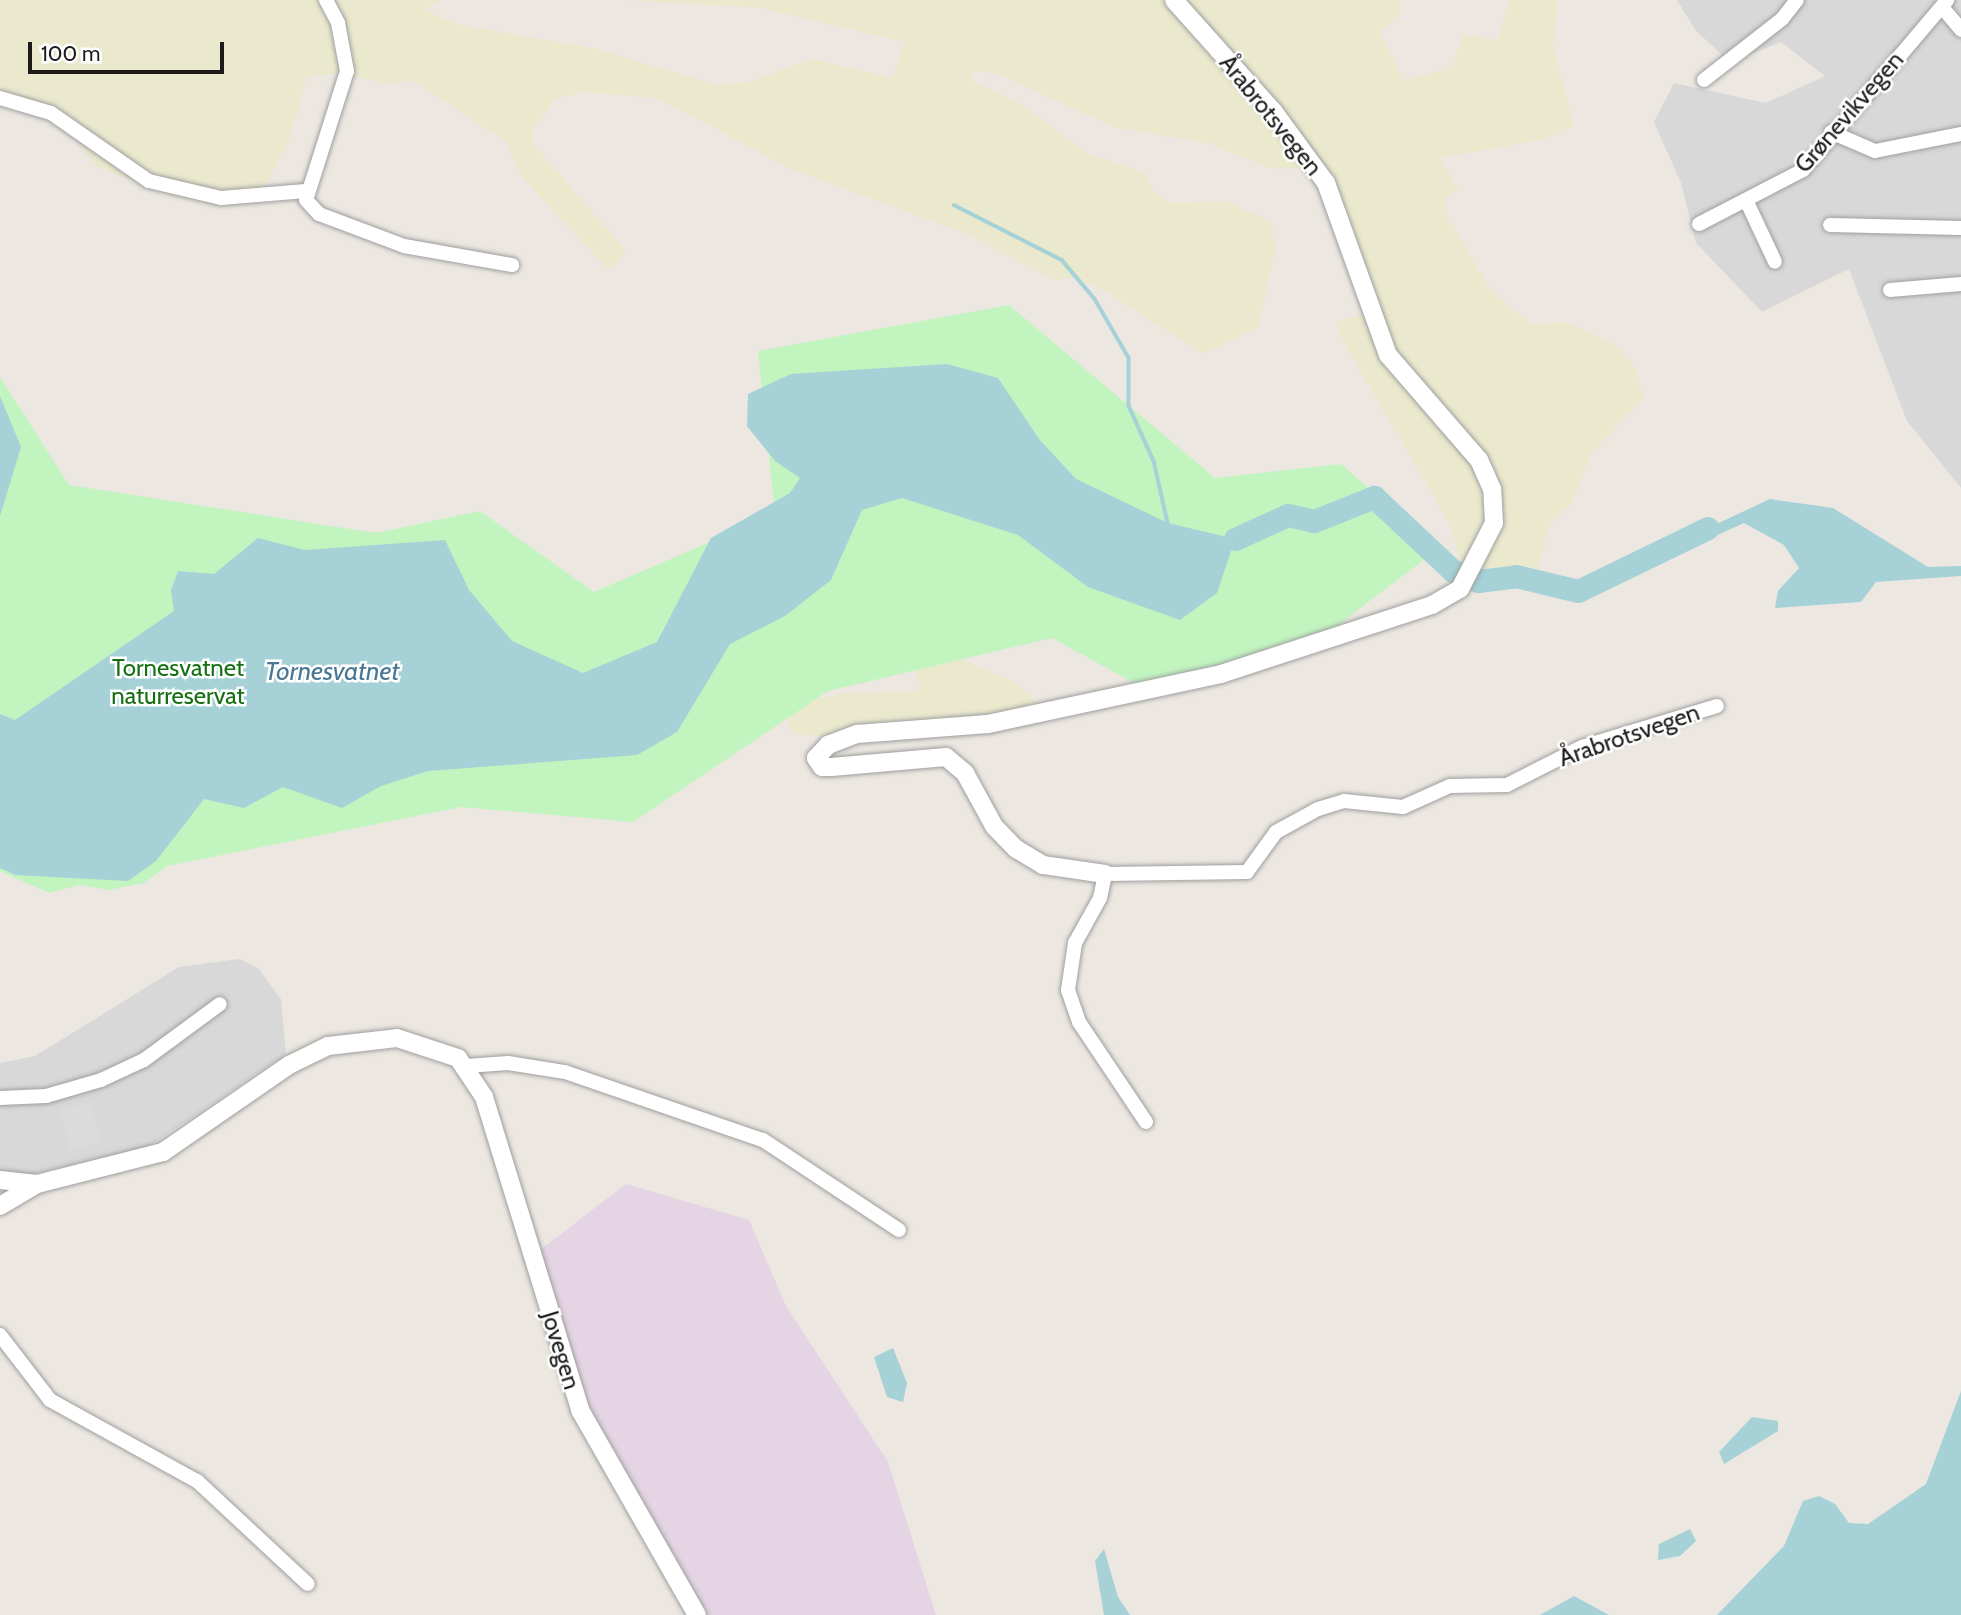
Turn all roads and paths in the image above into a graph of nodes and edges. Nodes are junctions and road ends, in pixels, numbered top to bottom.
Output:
1 (326, 0) edge
2 (1174, 0) edge
3 (1797, 0) edge
4 (1944, 3) edge
5 (1961, 30) edge
6 (1704, 80) dead end
7 (0, 98) edge
8 (1831, 132) junction
9 (1961, 134) edge
10 (306, 191) junction
11 (1746, 201) junction
12 (1699, 224) dead end
13 (1830, 225) dead end
14 (1961, 228) edge
15 (1775, 262) dead end
16 (512, 265) dead end
17 (1961, 284) edge
18 (1890, 290) dead end
19 (1717, 706) dead end
20 (1105, 874) junction
21 (220, 1004) dead end
22 (467, 1066) junction
23 (0, 1098) edge
24 (1146, 1122) dead end
25 (0, 1180) edge
26 (37, 1184) junction
27 (0, 1206) edge
28 (899, 1230) dead end
29 (0, 1335) edge
30 (308, 1584) dead end
31 (697, 1615) edge

1 - 10 street
2 - 20 street, Årabrotsvegen
3 - 6 street
4 - 5 street
4 - 8 street, Grønevikvegen
7 - 10 street
8 - 9 street
8 - 11 street, Grønevikvegen
10 - 16 street
11 - 12 street, Grønevikvegen
11 - 15 street
13 - 14 street
17 - 18 street
19 - 20 street, Årabrotsvegen
20 - 24 street
21 - 23 street
22 - 26 street, Jovegen
22 - 28 street
22 - 31 street, Jovegen
25 - 26 street, Jovegen
26 - 27 street, Jovegen
29 - 30 street

